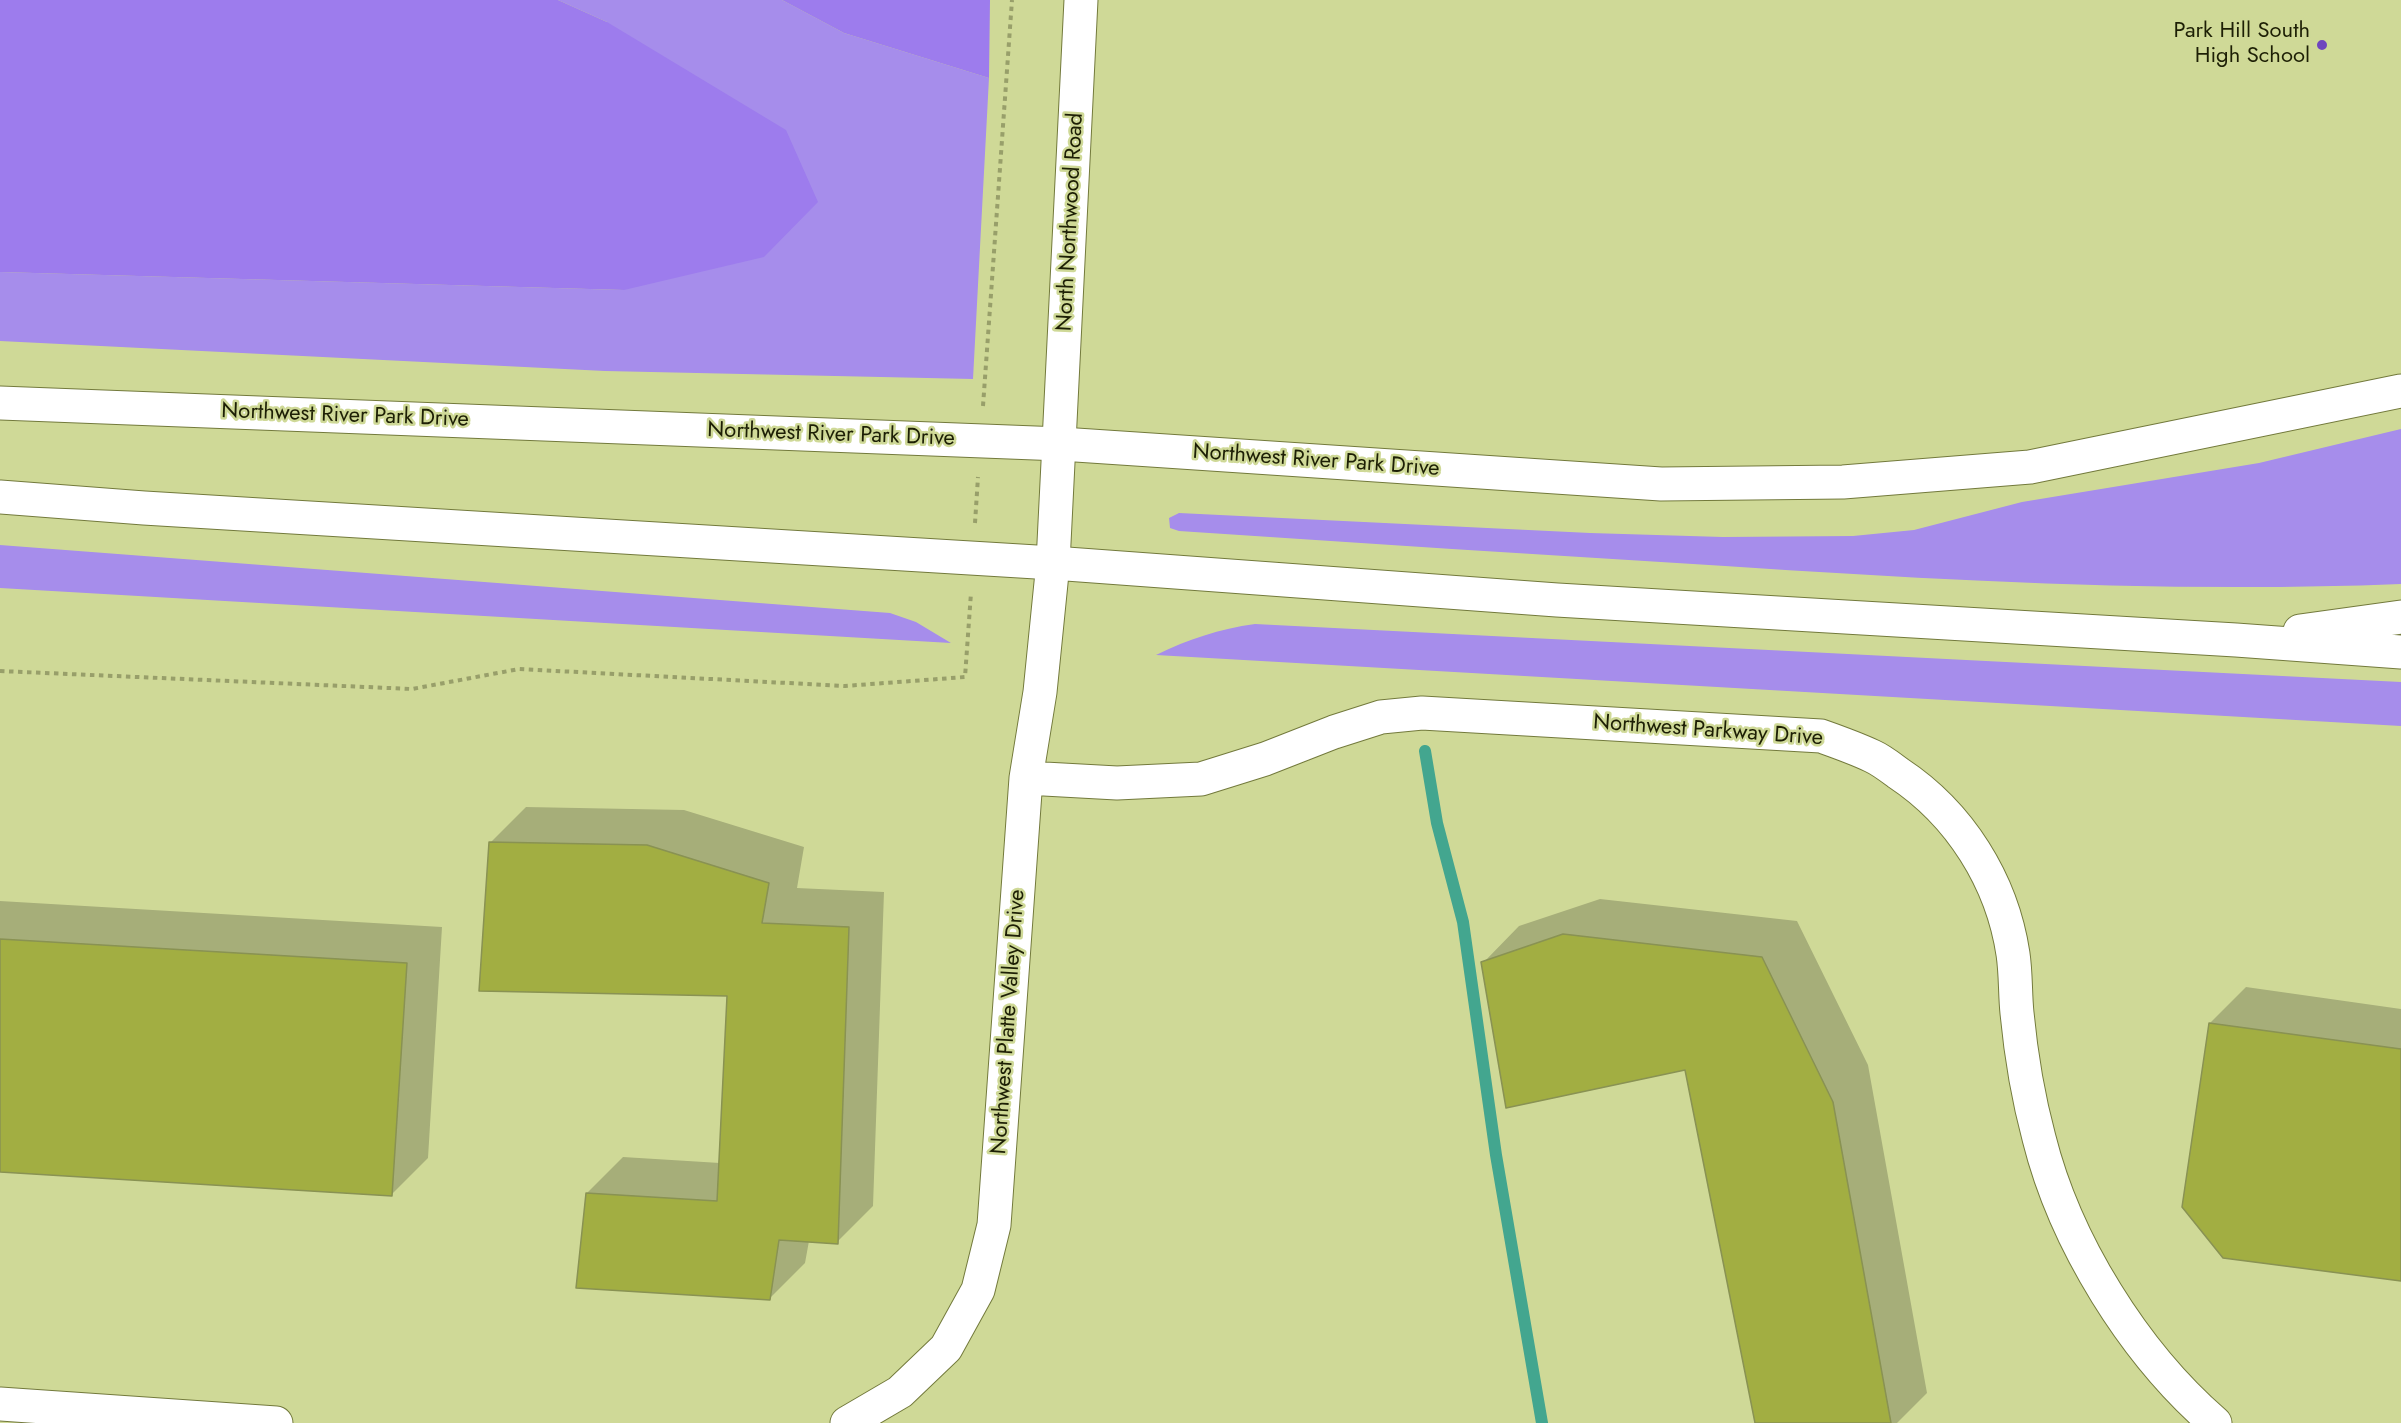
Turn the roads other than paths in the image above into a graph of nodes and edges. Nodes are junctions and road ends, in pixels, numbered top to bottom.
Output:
1 (1081, 0) edge
2 (2401, 391) edge
3 (0, 403) edge
4 (1061, 444) junction
5 (0, 497) edge
6 (1053, 562) junction
7 (2401, 617) edge
8 (2235, 640) junction
9 (2401, 652) edge
10 (1026, 778) junction
11 (0, 1404) edge
12 (276, 1423) edge
13 (847, 1423) edge
14 (2215, 1423) edge

1 - 4 main road, North Northwood Road
2 - 4 main road, Northwest River Park Drive
3 - 4 main road, Northwest River Park Drive
4 - 6 main road, North Northwood Road
5 - 6 main road
6 - 8 main road
6 - 10 main road, Northwest Platte Valley Drive
7 - 8 main road
8 - 9 main road
10 - 13 main road, Northwest Platte Valley Drive
10 - 14 main road, Northwest Parkway Drive
11 - 12 main road

